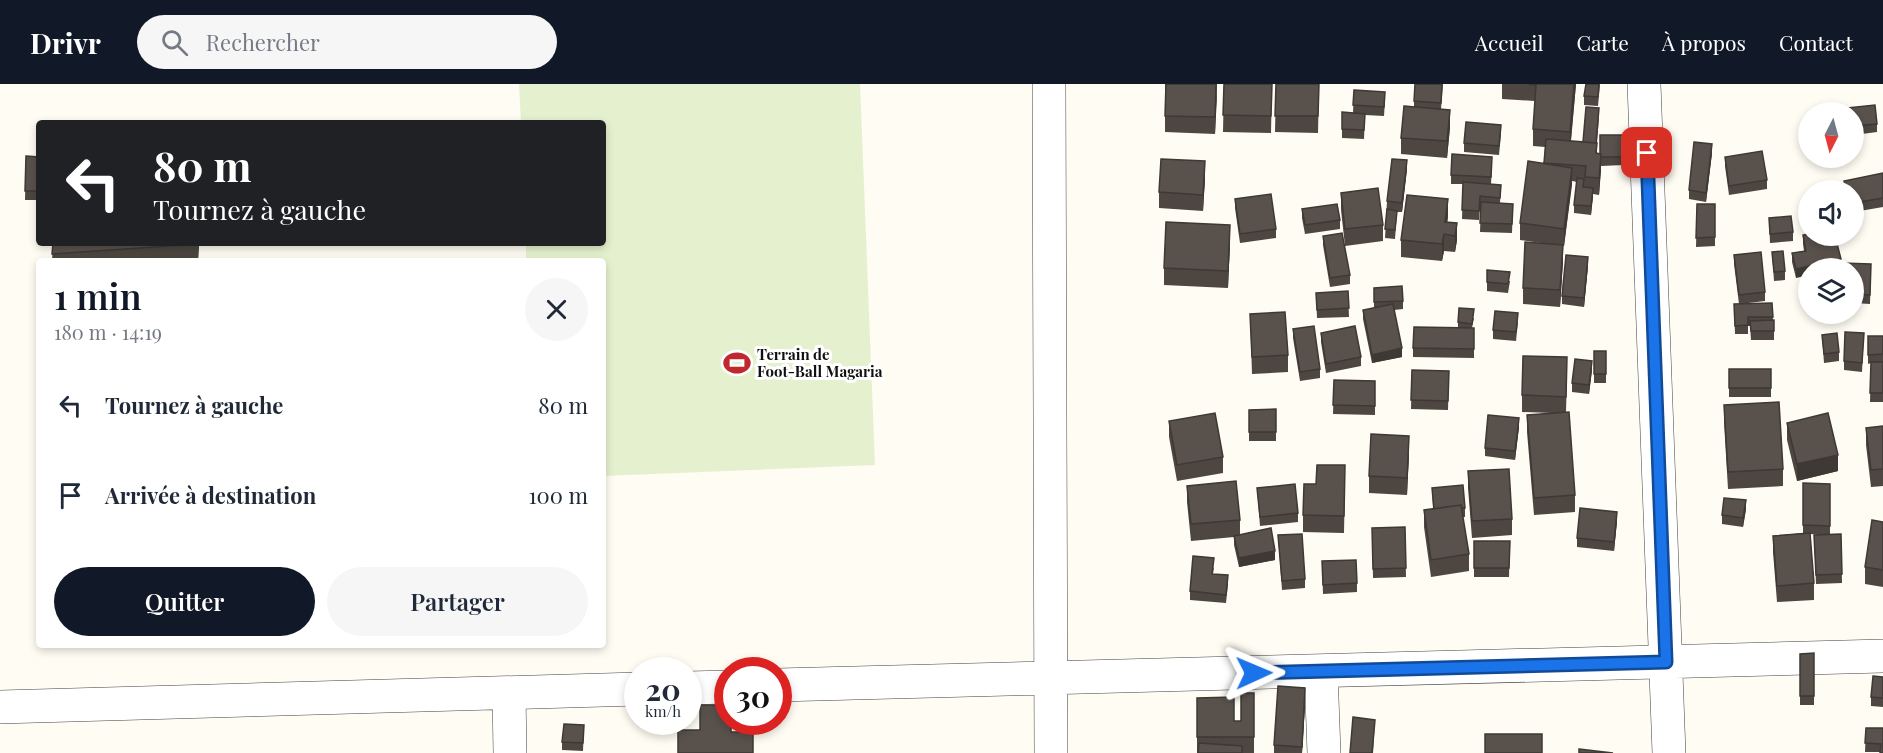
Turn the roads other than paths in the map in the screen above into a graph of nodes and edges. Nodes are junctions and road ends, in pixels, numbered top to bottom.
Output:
1 (1049, 84) edge
2 (1644, 84) edge
3 (1883, 656) edge
4 (1666, 662) junction
5 (1321, 671) junction
6 (1051, 678) junction
7 (792, 685) edge
8 (624, 689) edge
9 (509, 693) junction
10 (0, 706) edge
11 (510, 753) edge
12 (1051, 753) edge
13 (1324, 753) edge
14 (1669, 753) edge

1 - 6 street
2 - 4 street
3 - 4 street
4 - 5 street
4 - 14 street
5 - 6 street
5 - 13 street
6 - 7 street
6 - 12 street
8 - 9 street
9 - 10 street
9 - 11 street

